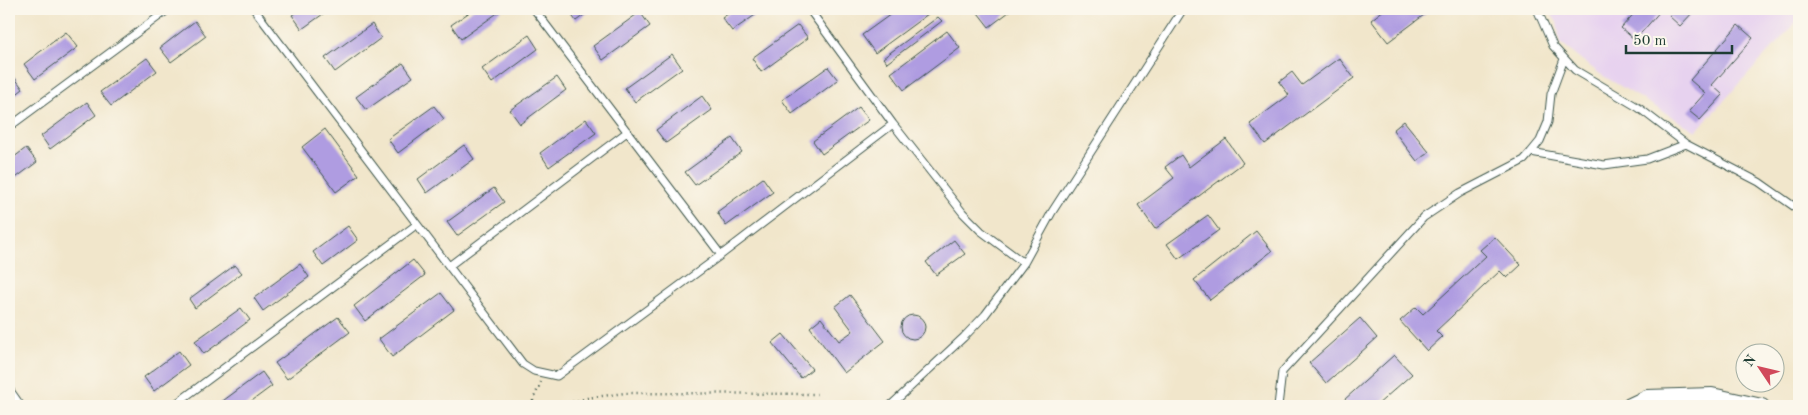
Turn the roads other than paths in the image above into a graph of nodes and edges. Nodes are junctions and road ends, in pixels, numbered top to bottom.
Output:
1 (168, 9) edge
2 (254, 9) edge
3 (534, 9) edge
4 (809, 9) edge
5 (1183, 9) edge
6 (1537, 9) edge
7 (1564, 59) junction
8 (893, 124) junction
9 (9, 127) edge
10 (627, 132) junction
11 (1686, 144) junction
12 (1531, 152) junction
13 (1799, 210) edge
14 (416, 225) junction
15 (721, 256) junction
16 (1024, 263) junction
17 (449, 266) junction
18 (9, 389) edge
19 (21, 406) edge
20 (173, 406) edge
21 (890, 406) edge
22 (1278, 406) edge
23 (1628, 406) edge
24 (1762, 406) edge

1 - 9 lane
2 - 14 lane
3 - 10 lane
4 - 8 lane
5 - 16 lane
6 - 7 lane
7 - 11 lane
7 - 12 lane
8 - 15 lane
8 - 16 lane
10 - 15 lane
10 - 17 lane
11 - 12 lane
11 - 13 lane
12 - 22 lane
14 - 17 lane
14 - 20 lane
15 - 17 lane
16 - 21 lane
18 - 19 lane
23 - 24 street

